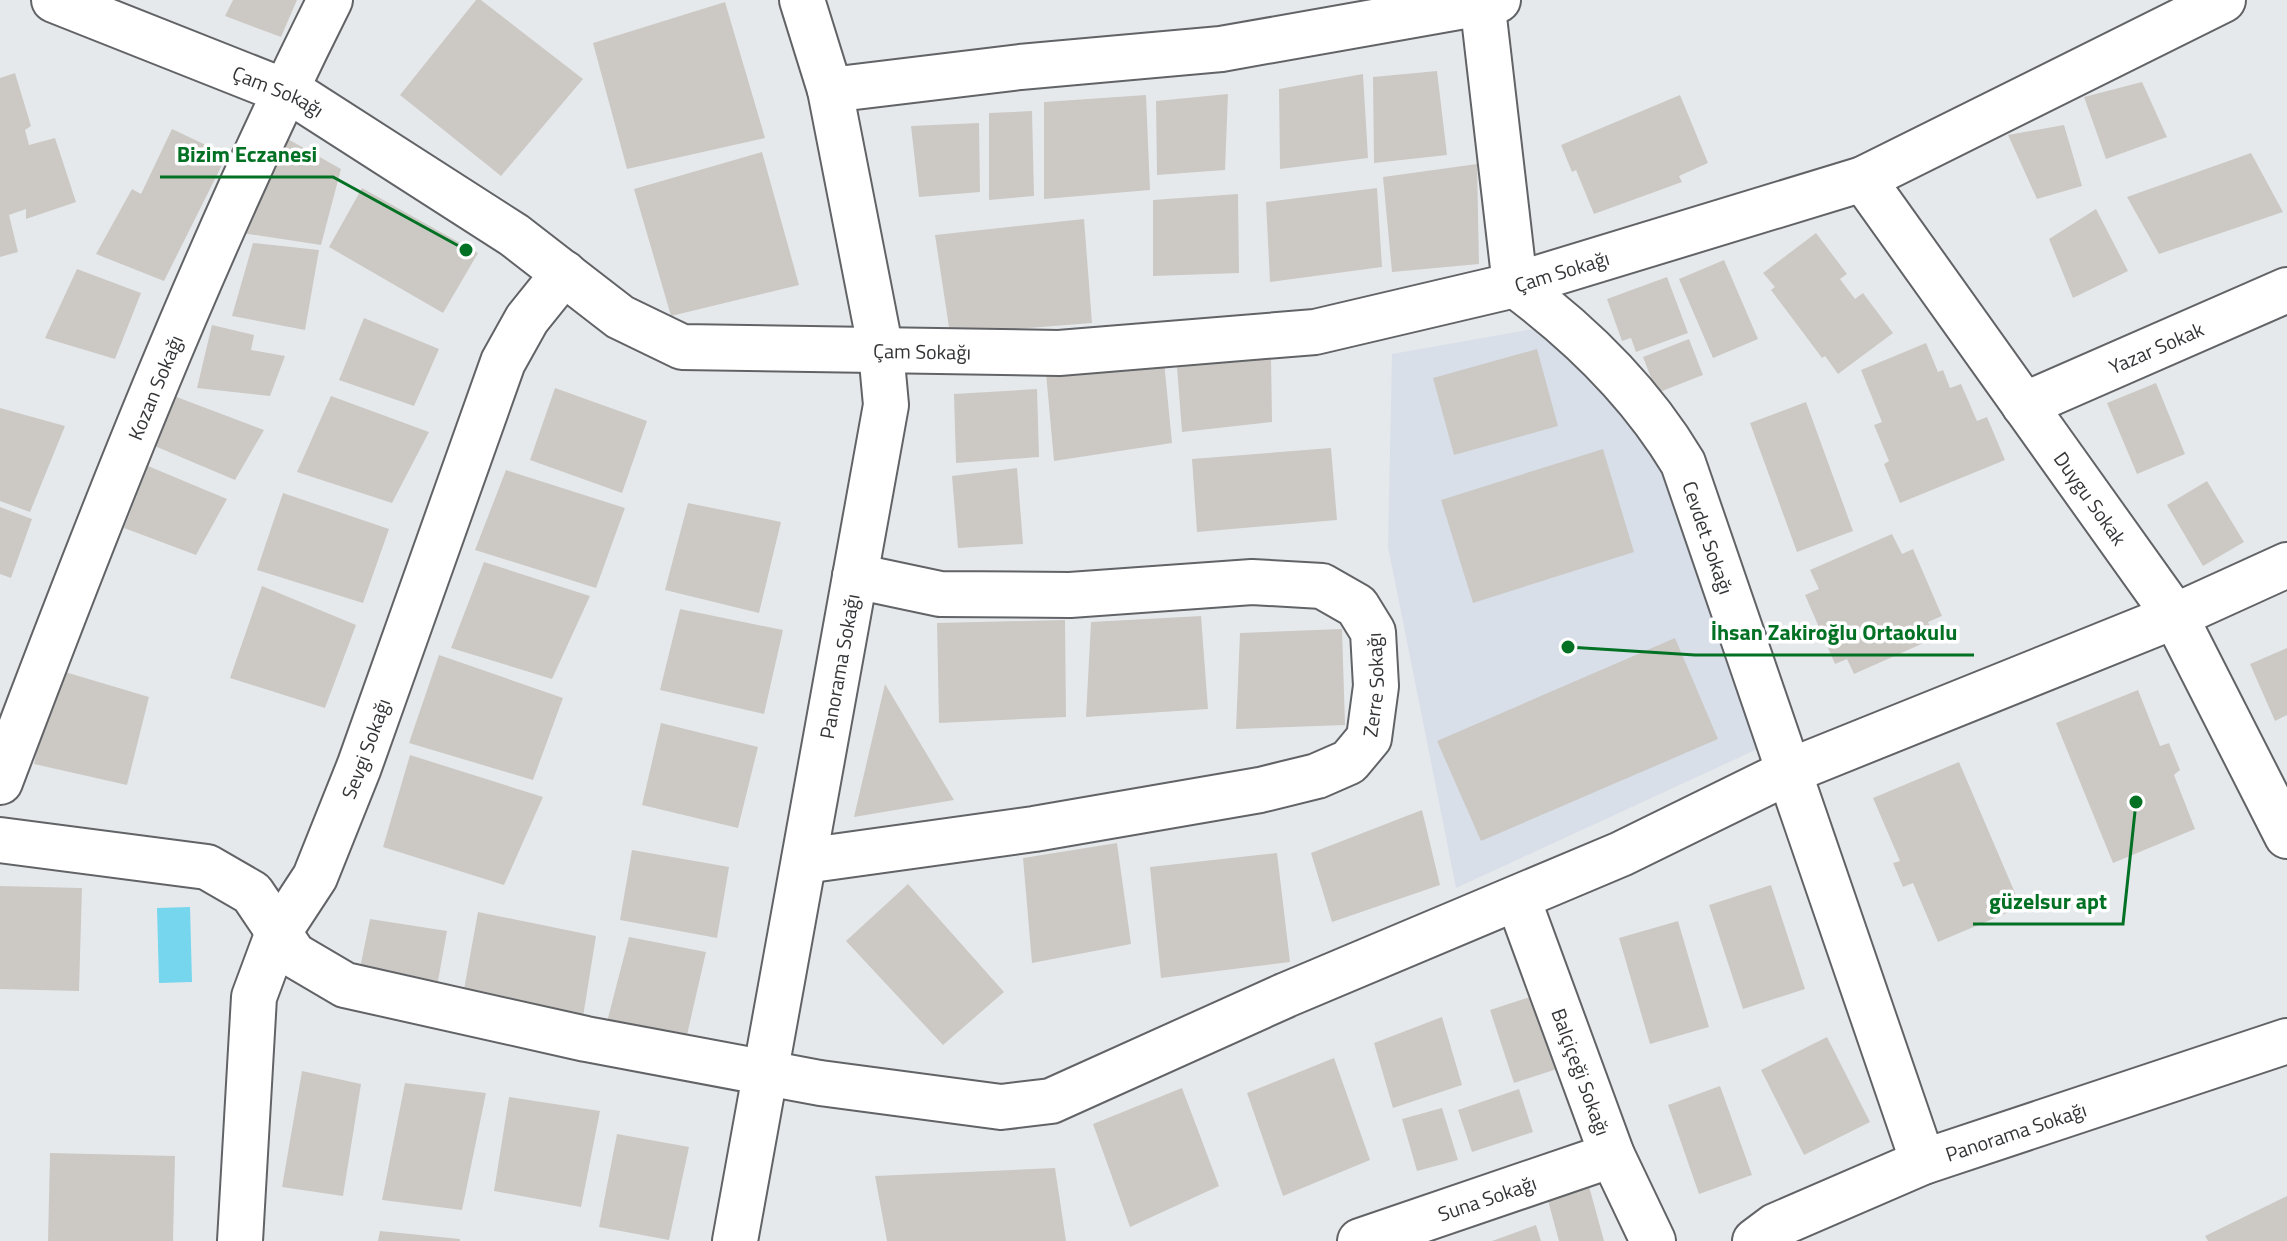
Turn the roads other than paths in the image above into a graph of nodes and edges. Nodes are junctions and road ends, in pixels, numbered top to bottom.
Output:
1 (54, 0) edge
2 (330, 0) edge
3 (802, 0) edge
4 (2223, 0) edge
5 (1487, 1) edge
6 (830, 90) junction
7 (284, 91) junction
8 (1863, 179) junction
9 (564, 273) junction
10 (1515, 285) junction
11 (2287, 290) edge
12 (881, 351) junction
13 (2024, 405) junction
14 (2287, 565) edge
15 (855, 576) junction
16 (2175, 616) junction
17 (1790, 771) junction
18 (0, 782) edge
19 (2287, 836) edge
20 (0, 840) edge
21 (804, 861) junction
22 (1518, 899) junction
23 (277, 935) junction
24 (2287, 1041) edge
25 (766, 1073) junction
26 (1612, 1155) junction
27 (1923, 1162) junction
28 (1770, 1236) edge
29 (240, 1241) edge
30 (735, 1241) edge
31 (1360, 1241) edge
32 (1653, 1241) edge

1 - 7 street, Çam Sokağı
2 - 7 street, Kozan Sokağı
3 - 6 street, Panorama Sokağı
4 - 8 street, Çam Sokağı
5 - 6 street
5 - 10 street
6 - 12 street, Panorama Sokağı
7 - 9 street, Çam Sokağı
7 - 18 street, Kozan Sokağı
8 - 10 street, Çam Sokağı
8 - 13 street, Duygu Sokak
9 - 12 street, Çam Sokağı
9 - 23 street, Sevgi Sokağı
10 - 12 street, Çam Sokağı
10 - 17 street, Cevdet Sokağı
11 - 13 street, Yazar Sokak
12 - 15 street, Panorama Sokağı
13 - 16 street, Duygu Sokak
14 - 16 street
15 - 21 street, Panorama Sokağı
15 - 21 street, Zerre Sokağı
16 - 17 street
16 - 19 street, Duygu Sokak
17 - 22 street
17 - 27 street, Cevdet Sokağı
20 - 23 street
21 - 25 street, Panorama Sokağı
22 - 25 street
22 - 26 street, Balçiçeği Sokağı
23 - 25 street
23 - 29 street, Sevgi Sokağı
24 - 27 street, Panorama Sokağı
25 - 30 street, Panorama Sokağı
26 - 31 street, Suna Sokağı
26 - 32 street, Balçiçeği Sokağı
27 - 28 street, Panorama Sokağı

